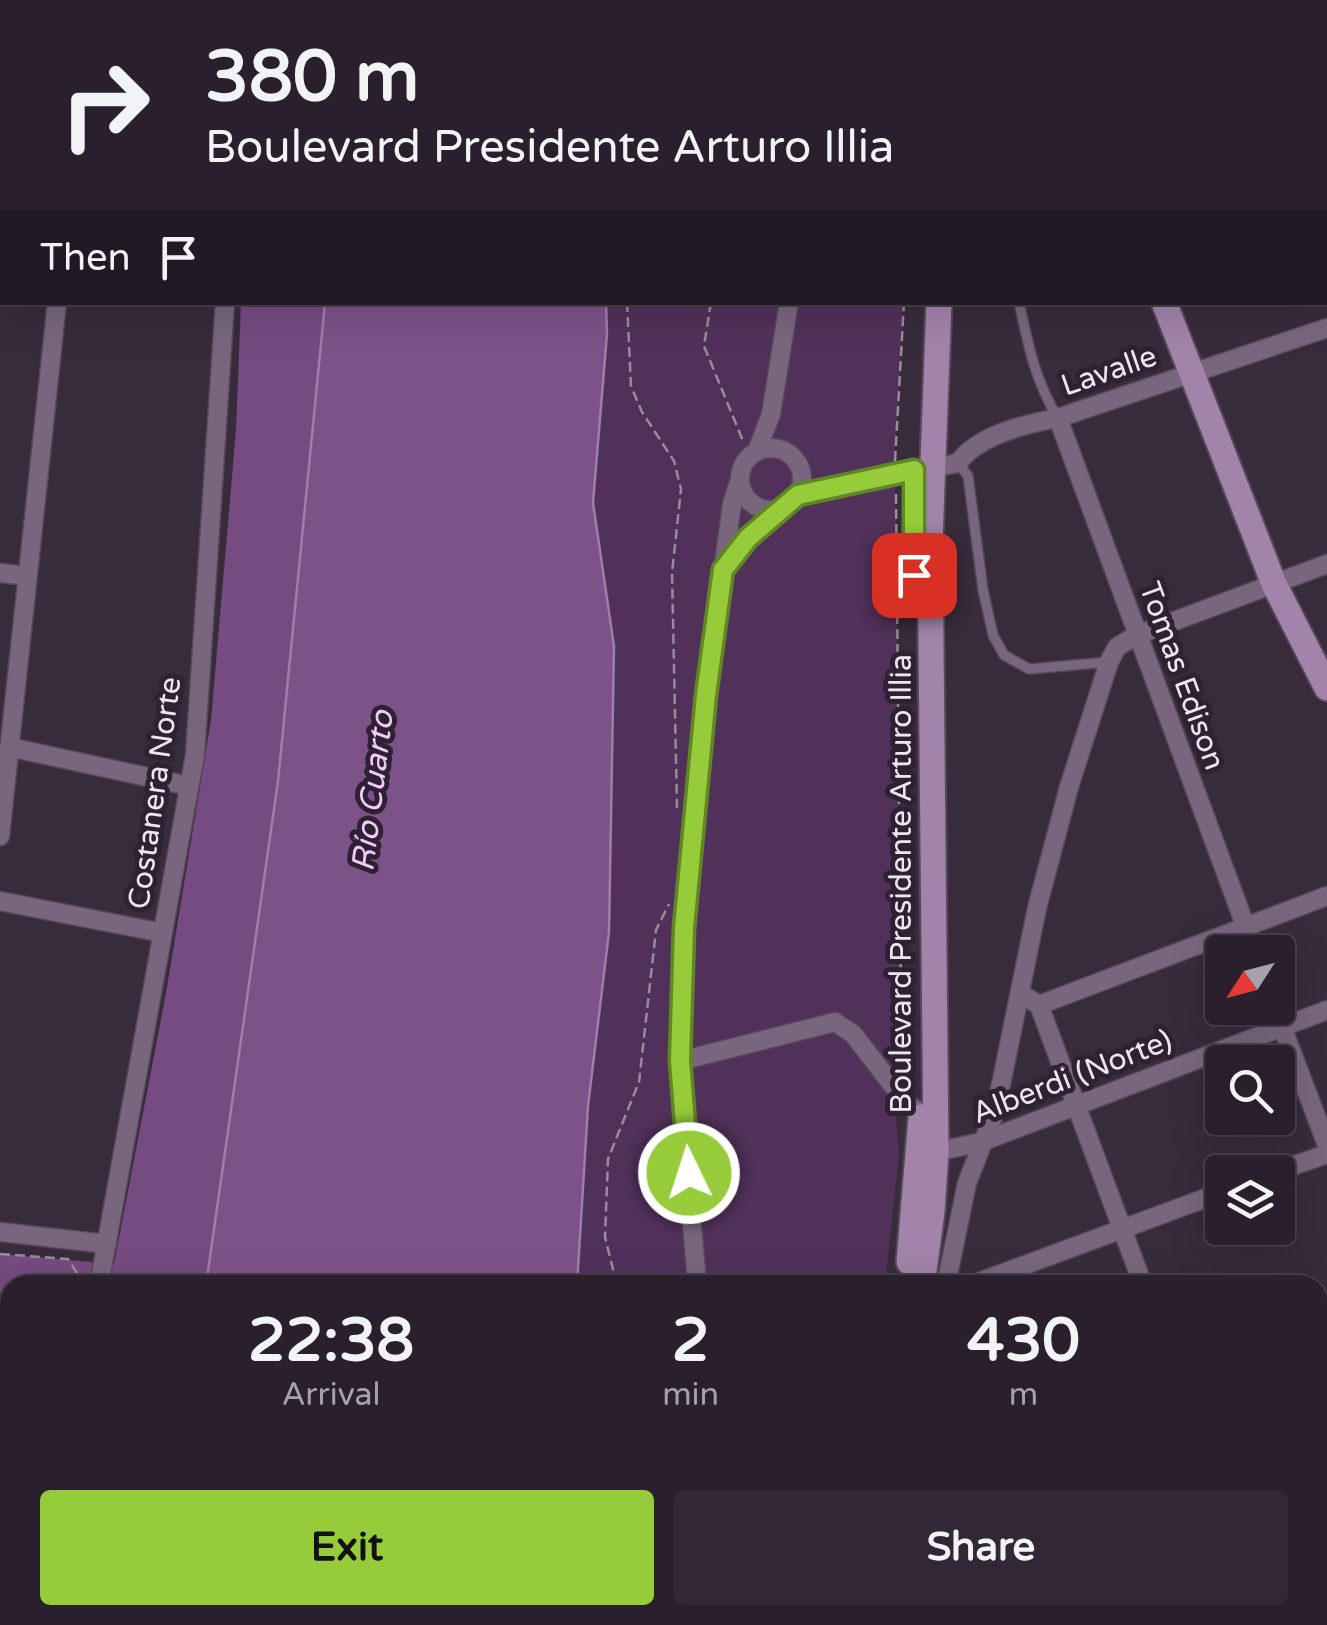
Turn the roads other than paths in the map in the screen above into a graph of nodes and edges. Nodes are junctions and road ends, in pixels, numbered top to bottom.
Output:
1 (56, 305) edge
2 (225, 305) edge
3 (789, 305) edge
4 (922, 305) edge
5 (939, 305) edge
6 (1020, 305) edge
7 (1165, 305) edge
8 (1183, 305) edge
9 (1327, 328) edge
10 (1198, 371) junction
11 (1058, 418) junction
12 (760, 452) junction
13 (958, 463) junction
14 (798, 464) junction
15 (913, 471) junction
16 (740, 478) junction
17 (827, 490) junction
18 (798, 495) junction
19 (780, 509) junction
20 (1327, 564) edge
21 (723, 570) junction
22 (0, 574) edge
23 (27, 576) junction
24 (1281, 582) junction
25 (1137, 635) junction
26 (1327, 658) edge
27 (1109, 662) junction
28 (1327, 688) edge
29 (9, 747) junction
30 (189, 786) junction
31 (0, 836) edge
32 (1327, 896) edge
33 (0, 900) edge
34 (1246, 928) junction
35 (163, 933) junction
36 (1249, 935) edge
37 (1020, 994) junction
38 (1039, 1005) junction
39 (1327, 1010) edge
40 (1282, 1026) junction
41 (680, 1061) junction
42 (999, 1094) junction
43 (1075, 1104) junction
44 (921, 1113) junction
45 (981, 1142) junction
46 (1327, 1145) edge
47 (941, 1151) junction
48 (1327, 1154) edge
49 (1295, 1165) edge
50 (1205, 1198) edge
51 (1121, 1229) junction
52 (0, 1232) edge
53 (106, 1244) junction
54 (918, 1258) junction
55 (101, 1275) edge
56 (696, 1275) edge
57 (910, 1275) edge
58 (921, 1275) edge
59 (944, 1275) edge
60 (954, 1275) edge
61 (998, 1275) edge
62 (1139, 1275) edge

1 - 23 street
2 - 30 street, Costanera Norte
3 - 12 street
4 - 15 main road, Boulevard Presidente Arturo Illia
5 - 15 main road, Boulevard Presidente Arturo Illia
6 - 11 lane
7 - 10 main road
8 - 10 main road
9 - 10 street, Lavalle
10 - 11 street, Lavalle
10 - 24 main road
11 - 13 street, Lavalle
11 - 25 street, Tomas Edison
12 - 14 street
12 - 16 street
13 - 15 street, Lavalle
13 - 27 lane
14 - 17 street
14 - 18 street
15 - 17 street, Lavalle
15 - 44 main road, Boulevard Presidente Arturo Illia
16 - 19 street
16 - 21 street
17 - 18 street, Lavalle
18 - 19 street
19 - 21 street
20 - 24 street
21 - 41 street
22 - 23 street
23 - 29 street
24 - 25 street
24 - 26 main road
24 - 28 main road
25 - 27 street
25 - 34 street, Tomas Edison
27 - 37 street
29 - 30 street
29 - 31 street
30 - 35 street, Costanera Norte
32 - 34 street
33 - 35 street
34 - 36 street, Tomas Edison
34 - 38 street
35 - 53 street, Costanera Norte
37 - 38 street
37 - 42 street
38 - 43 street
39 - 40 street, Alberdi (Norte)
40 - 43 street, Alberdi (Norte)
40 - 46 street
41 - 44 street
41 - 56 street
42 - 45 street
42 - 47 street
43 - 45 street, Alberdi (Norte)
43 - 51 street
44 - 47 main road, Boulevard Presidente Arturo Illia
44 - 54 main road, Boulevard Presidente Arturo Illia
45 - 47 street, Alberdi (Norte)
45 - 60 street
47 - 54 main road, Boulevard Presidente Arturo Illia
48 - 49 street
50 - 51 street
51 - 61 street
51 - 62 street
52 - 53 street
53 - 55 street, Costanera Norte
54 - 57 main road, Boulevard Presidente Arturo Illia
54 - 58 main road, Boulevard Presidente Arturo Illia
54 - 59 street

